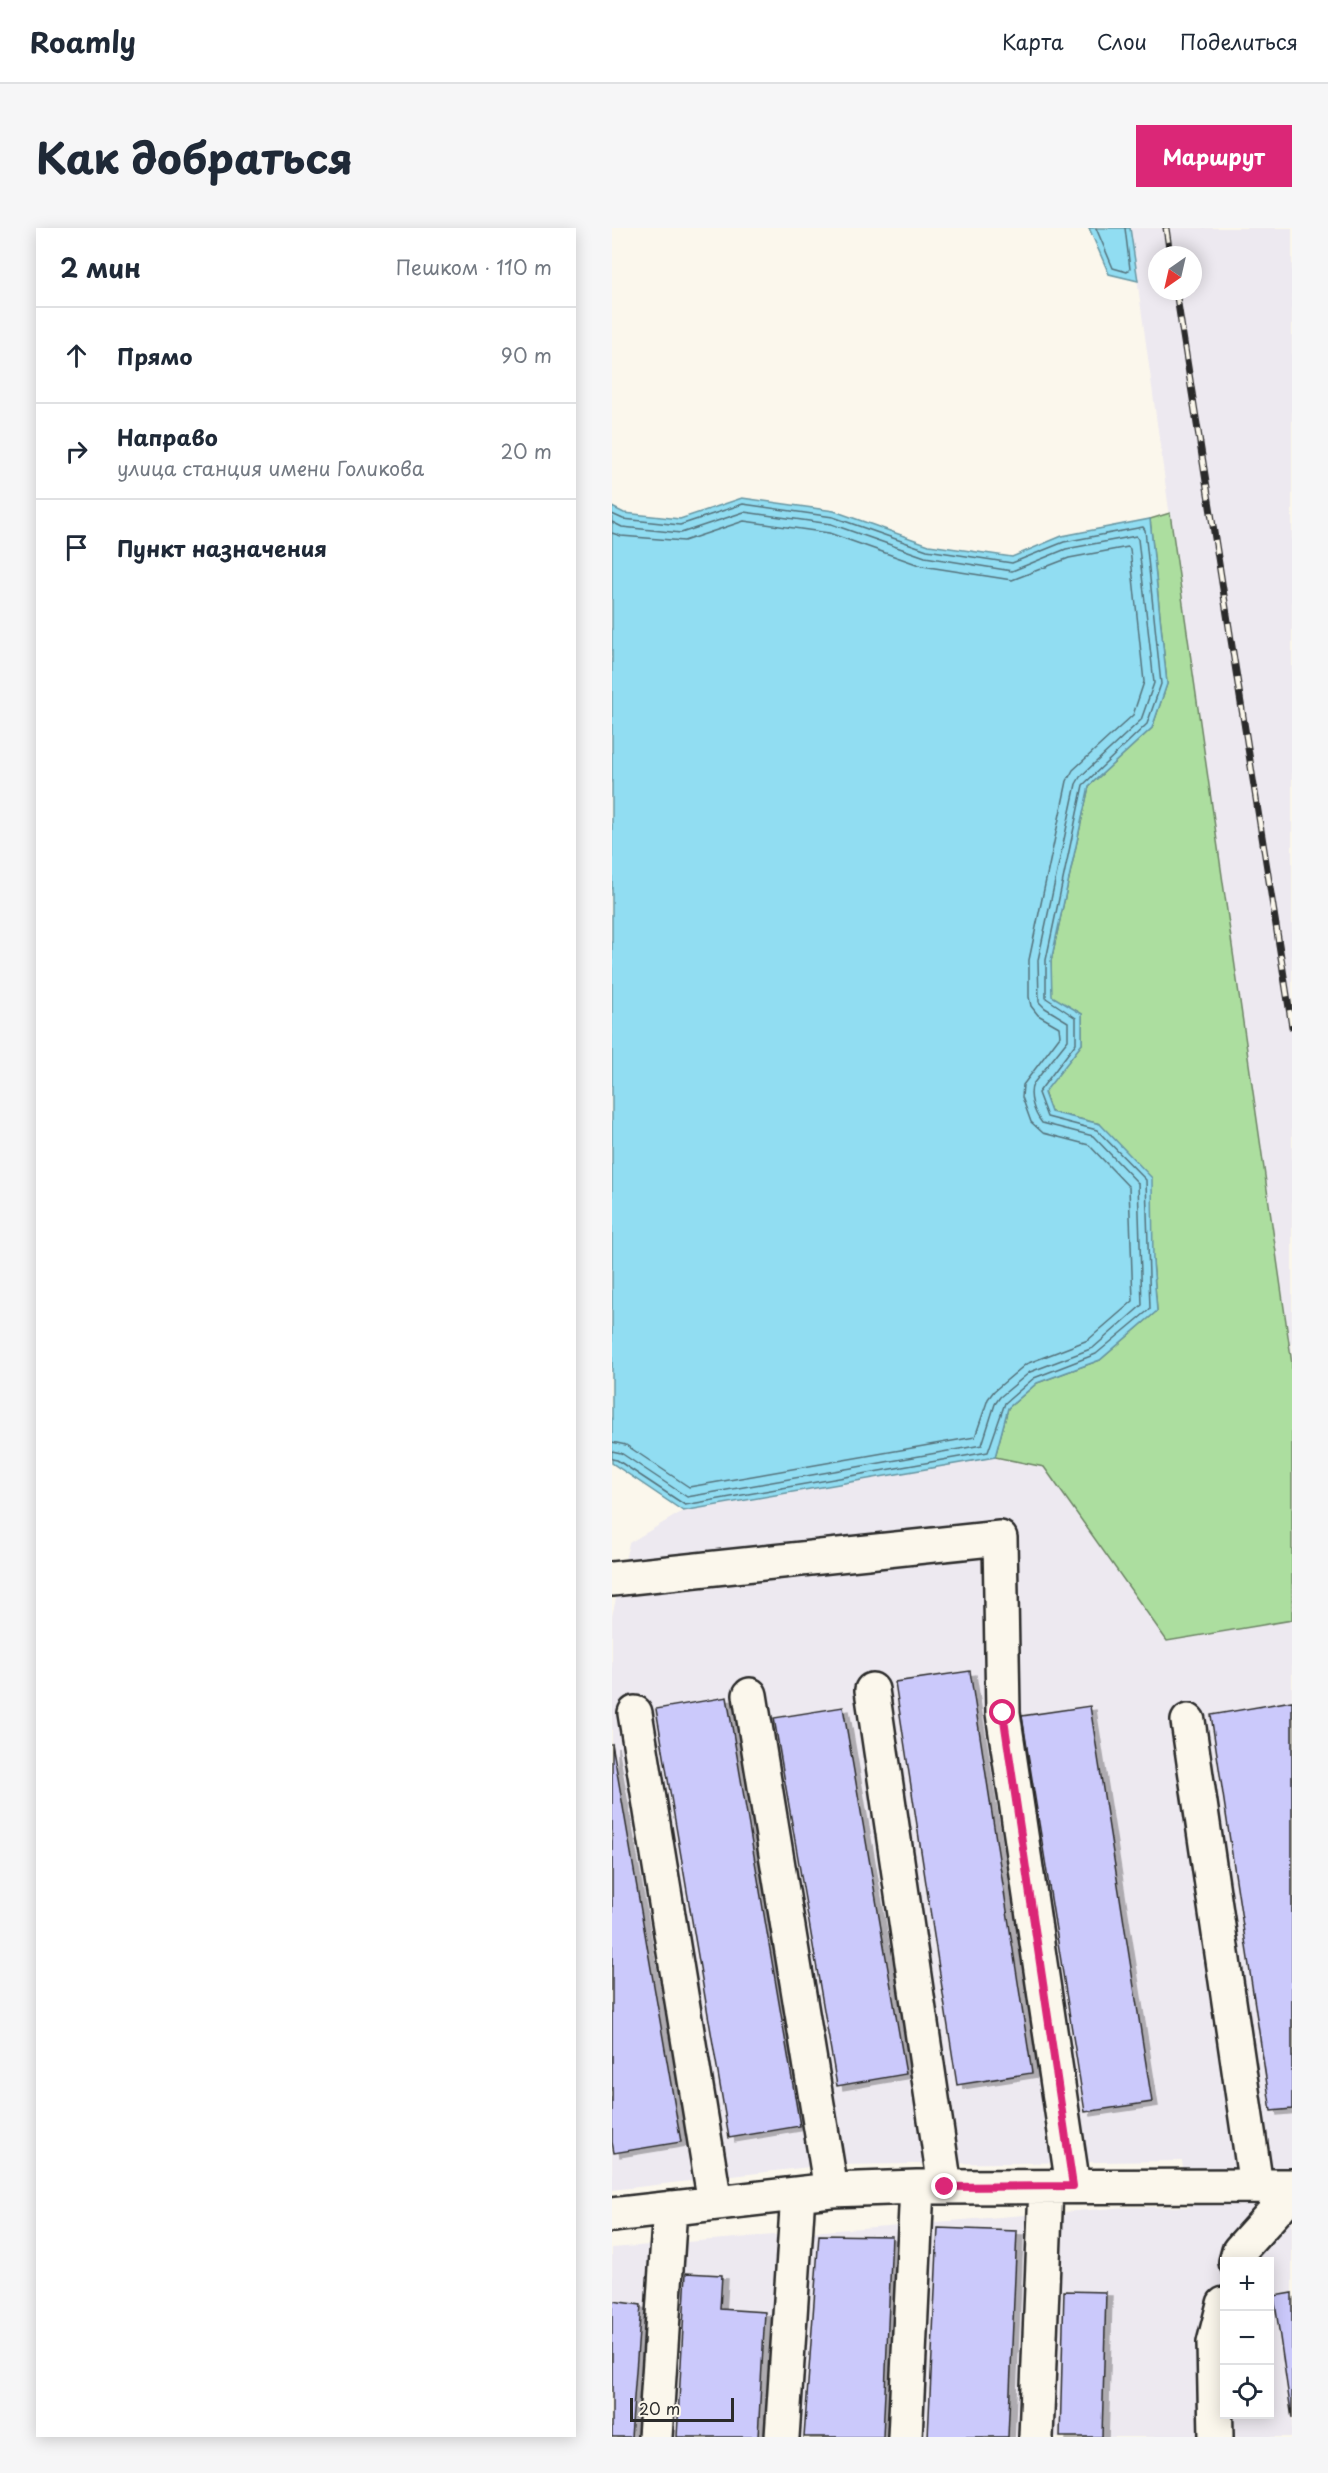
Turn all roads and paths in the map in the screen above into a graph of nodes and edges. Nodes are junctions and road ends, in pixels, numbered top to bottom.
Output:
1 (612, 1578) edge
2 (872, 1690) dead end
3 (750, 1695) dead end
4 (635, 1713) dead end
5 (1188, 1721) dead end
6 (1060, 2186) junction
7 (1257, 2186) junction
8 (1292, 2186) edge
9 (931, 2187) junction
10 (831, 2190) junction
11 (1292, 2192) edge
12 (798, 2194) junction
13 (715, 2203) junction
14 (670, 2208) junction
15 (612, 2215) edge
16 (1237, 2257) edge
17 (1222, 2311) edge
18 (654, 2437) edge
19 (782, 2437) edge
20 (905, 2437) edge
21 (1036, 2437) edge
22 (1216, 2437) edge

1 - 6 street
2 - 9 street
3 - 10 street
4 - 13 street
5 - 7 street
6 - 7 street
6 - 9 street
6 - 21 street
7 - 8 street
9 - 10 street
9 - 20 street
10 - 12 street
11 - 16 street
12 - 13 street
12 - 19 street
13 - 14 street
14 - 15 street
14 - 18 street
17 - 22 street

